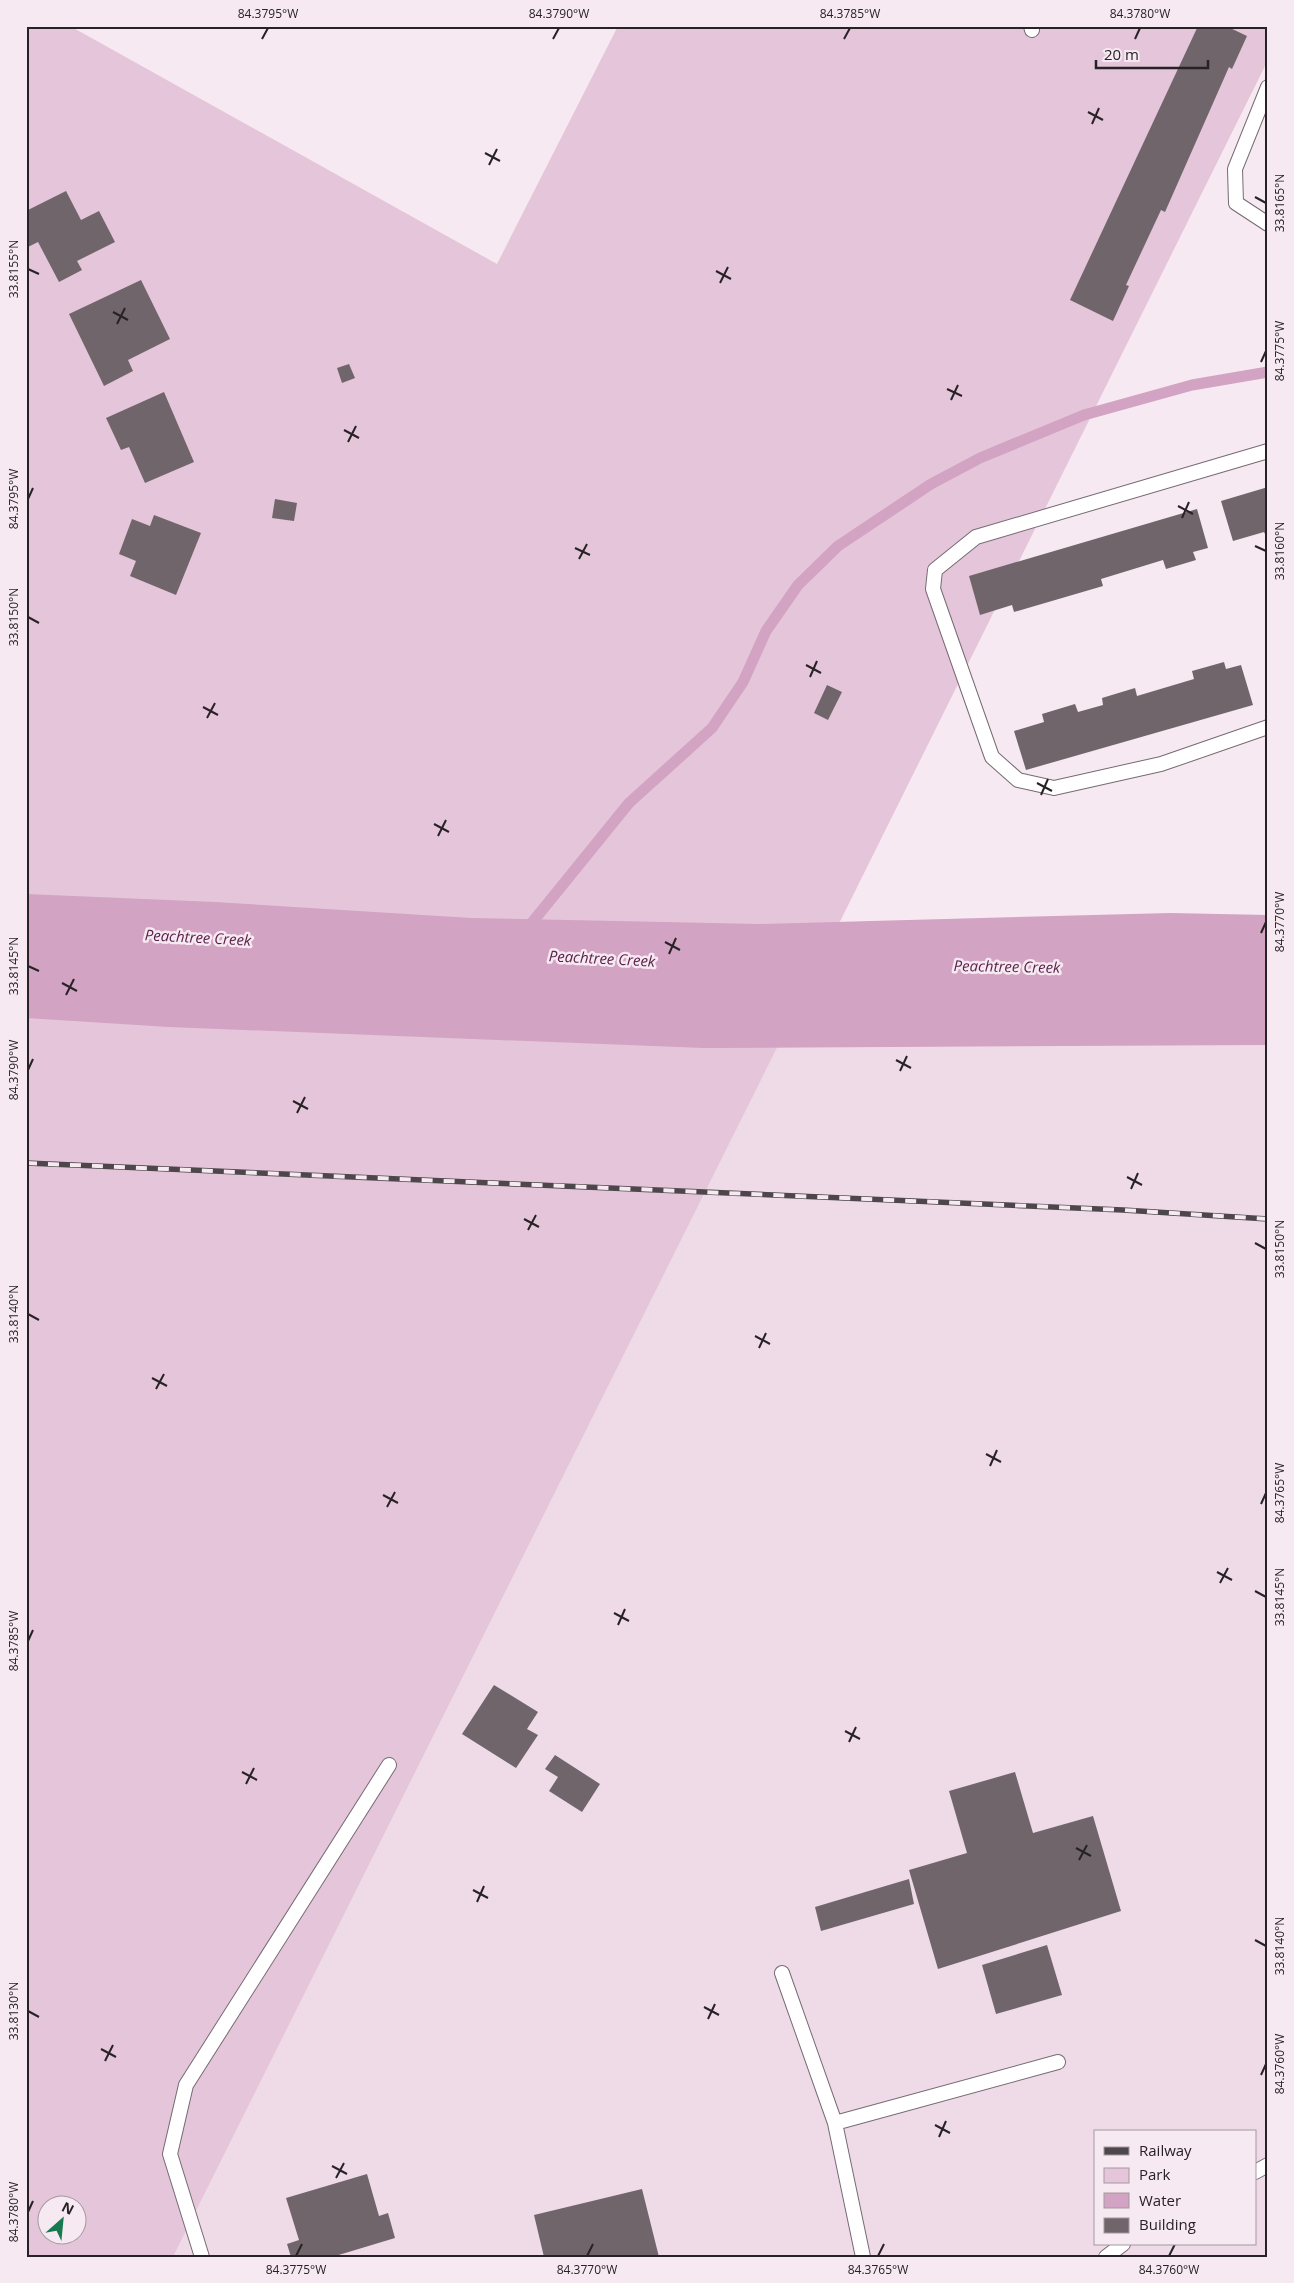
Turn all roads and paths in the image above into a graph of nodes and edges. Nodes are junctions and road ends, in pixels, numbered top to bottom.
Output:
1 (1268, 87) edge
2 (1268, 224) edge
3 (1268, 451) edge
4 (1268, 727) edge
5 (389, 1765) dead end
6 (782, 1973) dead end
7 (1058, 2062) dead end
8 (835, 2122) junction
9 (1268, 2166) edge
10 (1256, 2172) edge
11 (1120, 2246) edge
12 (202, 2257) edge
13 (863, 2257) edge
14 (1106, 2257) edge

1 - 2 lane
3 - 4 lane
5 - 12 lane
6 - 8 lane
7 - 8 lane
8 - 13 lane
9 - 10 lane
11 - 14 lane

